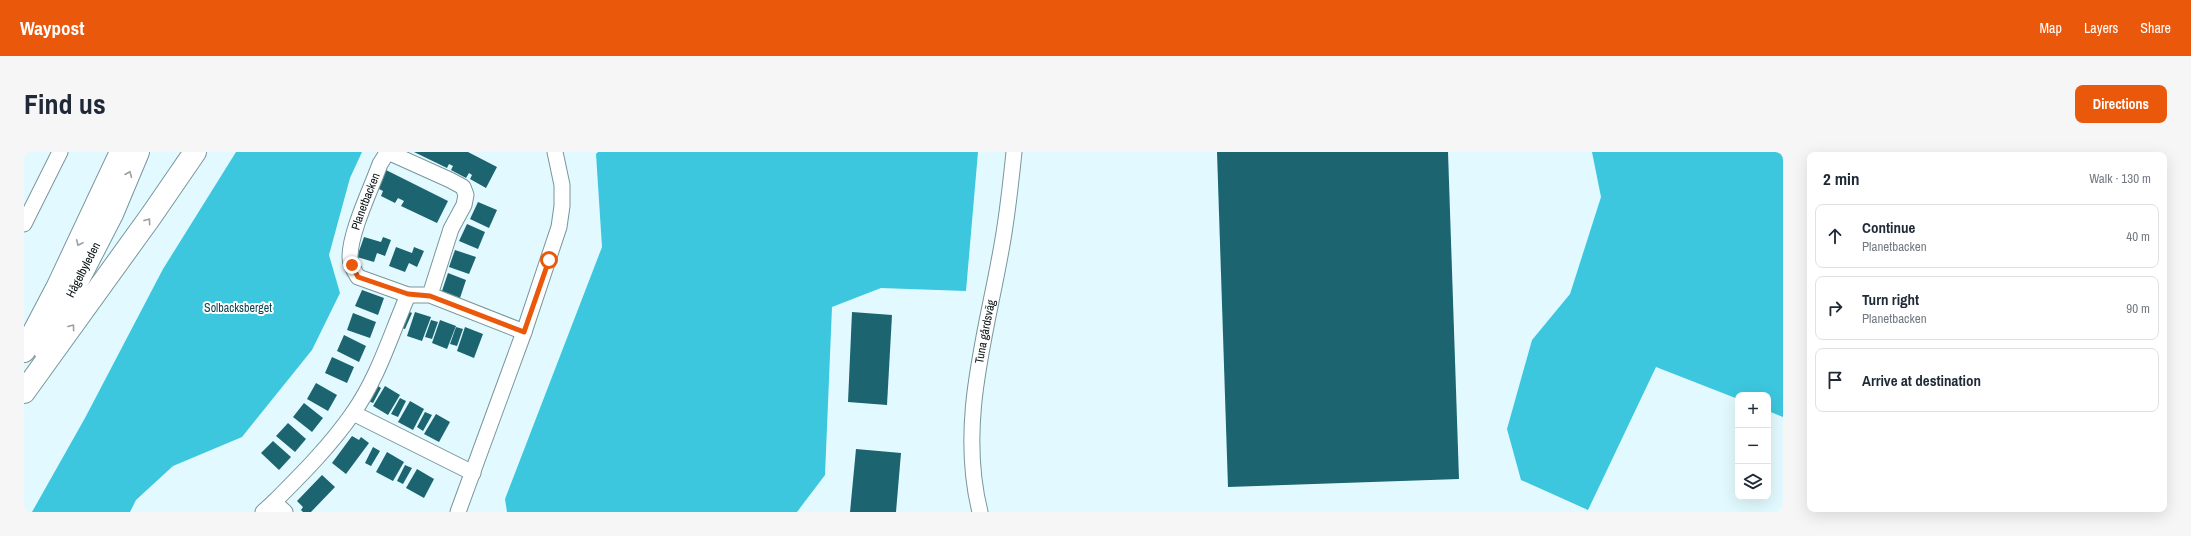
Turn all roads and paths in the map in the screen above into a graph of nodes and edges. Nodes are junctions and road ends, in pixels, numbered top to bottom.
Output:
1 (60, 152) edge
2 (121, 152) edge
3 (138, 152) edge
4 (195, 152) edge
5 (555, 152) edge
6 (1014, 152) edge
7 (26, 215) edge
8 (408, 294) junction
9 (430, 296) junction
10 (524, 332) junction
11 (24, 350) edge
12 (24, 384) edge
13 (24, 392) edge
14 (353, 413) junction
15 (473, 473) junction
16 (274, 509) edge
17 (458, 512) edge
18 (980, 512) edge

1 - 7 street
2 -> 11 main road, Hågelbyleden
12 -> 3 main road, Hågelbyleden
13 -> 4 main road
5 - 10 street
6 - 18 street, Tuna gårdsväg
8 - 9 street, Planetbacken
8 - 9 street, Planetbacken
8 - 14 street
9 - 10 street, Planetbacken
10 - 15 street
14 - 15 street
14 - 16 street
15 - 17 street

